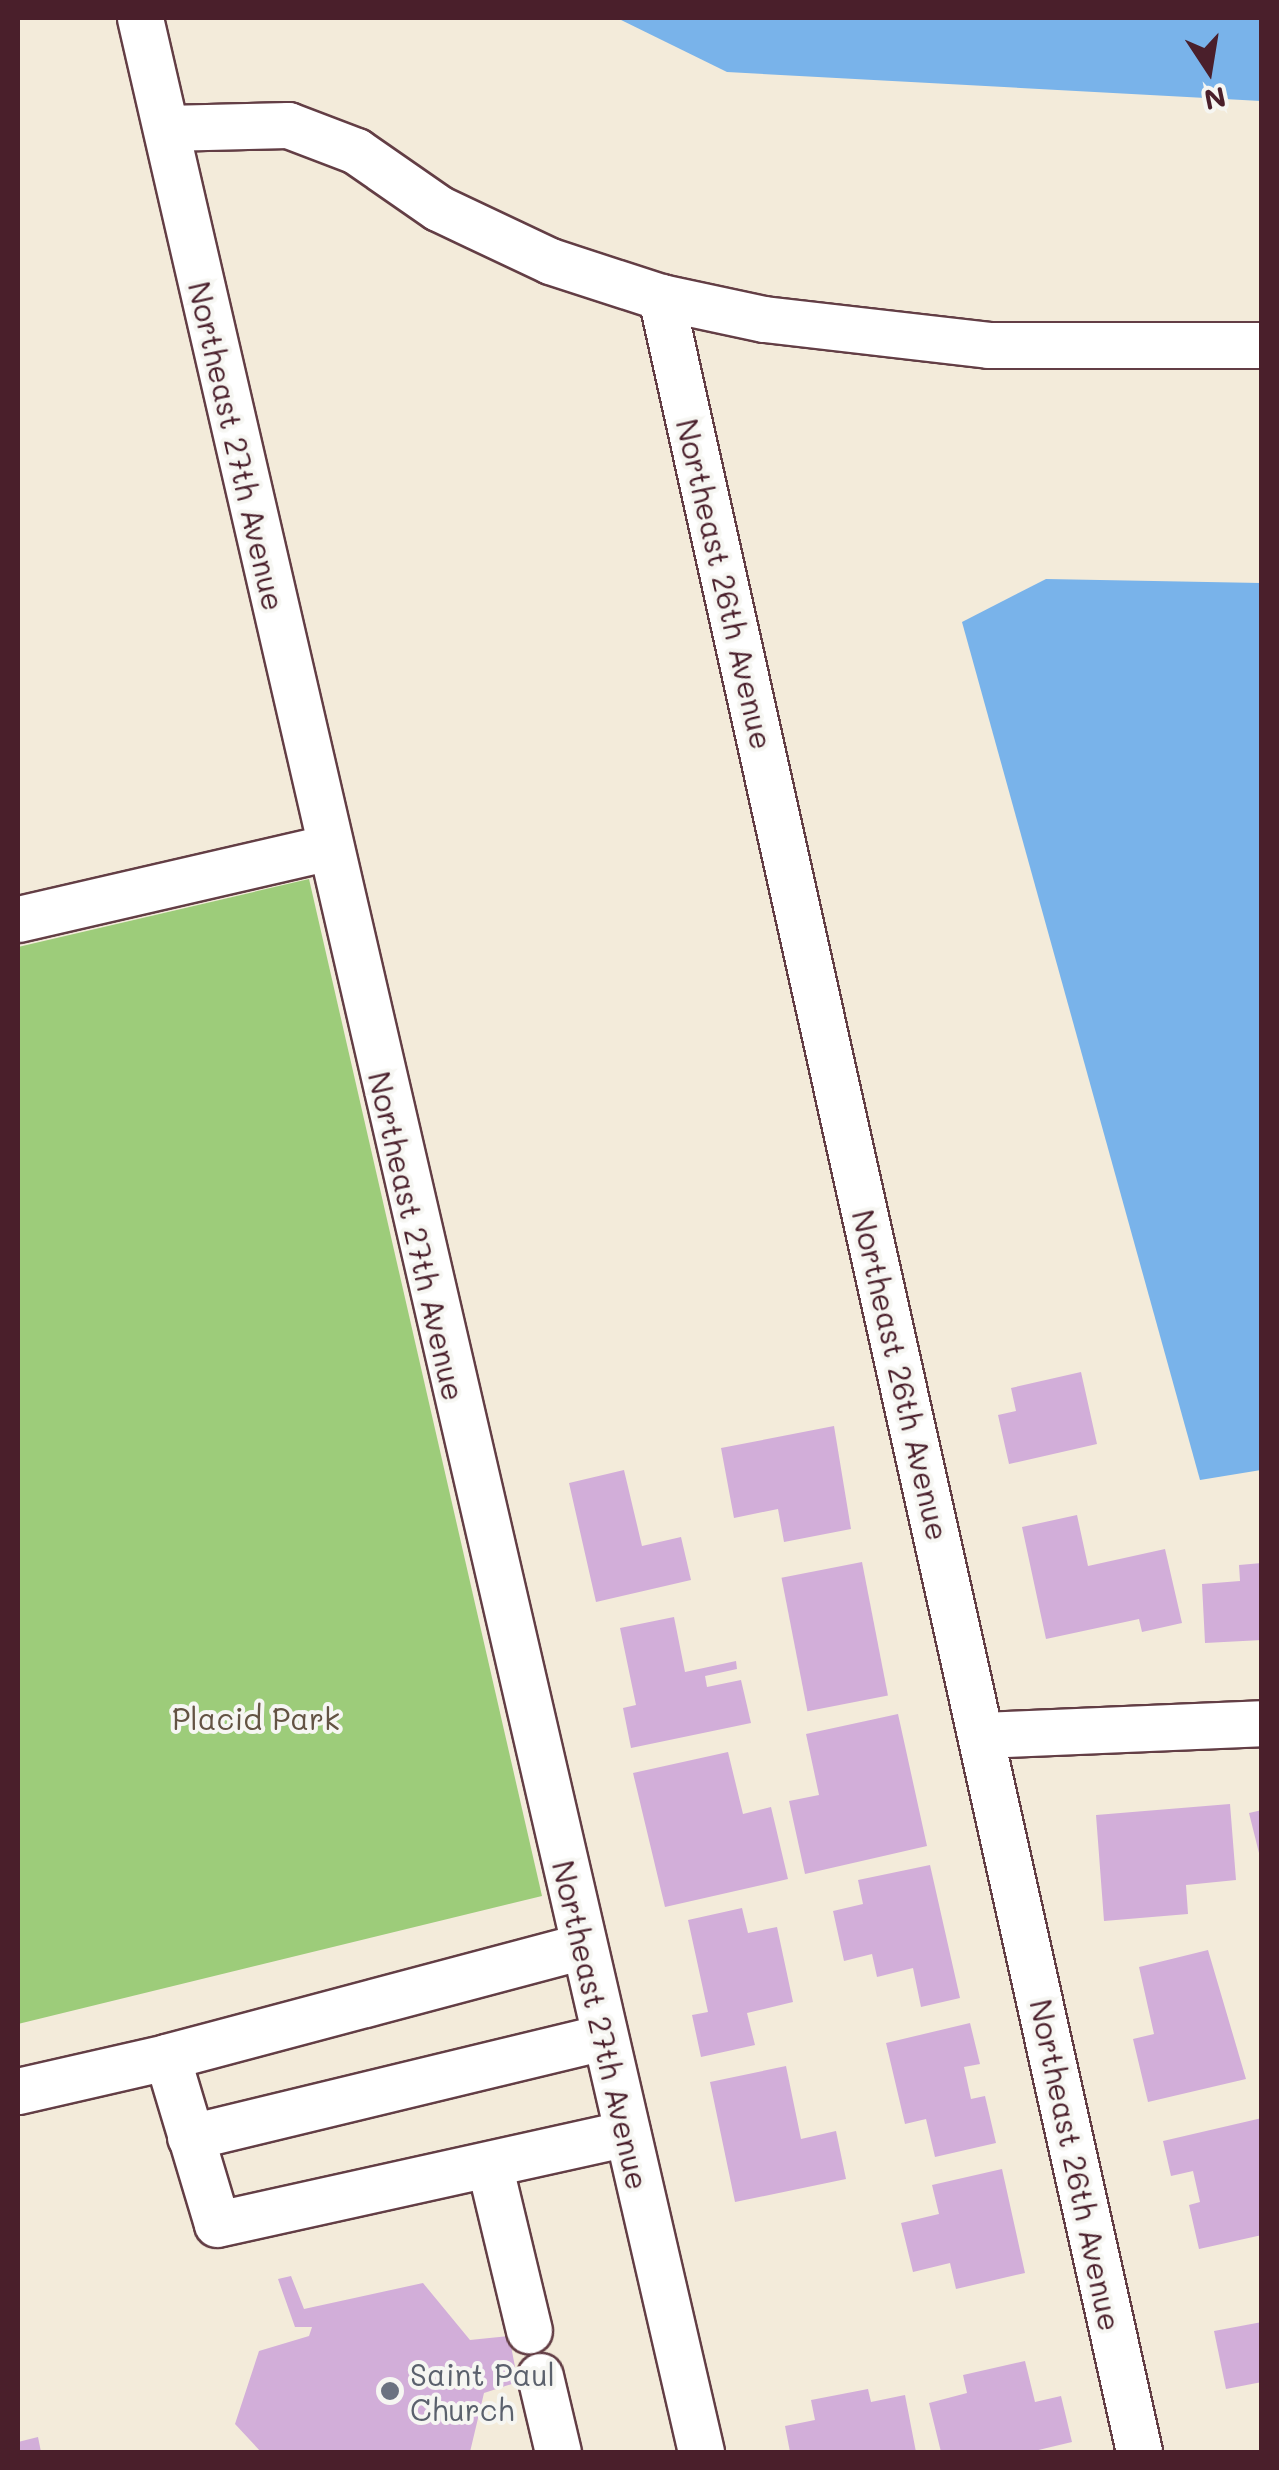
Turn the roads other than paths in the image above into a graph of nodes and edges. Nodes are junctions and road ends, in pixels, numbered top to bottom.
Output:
1 (140, 18) edge
2 (166, 128) junction
3 (661, 297) junction
4 (1262, 345) edge
5 (326, 848) junction
6 (18, 919) edge
7 (1262, 1723) edge
8 (981, 1734) junction
9 (583, 1946) junction
10 (604, 2037) junction
11 (167, 2057) junction
12 (18, 2091) edge
13 (627, 2133) junction
14 (190, 2137) junction
15 (490, 2168) junction
16 (529, 2330) dead end
17 (540, 2376) dead end
18 (558, 2452) edge
19 (701, 2452) edge
20 (1139, 2452) edge

1 - 2 street, Northeast 27th Avenue
2 - 3 street
2 - 5 street, Northeast 27th Avenue
3 - 4 street
3 - 8 street, Northeast 26th Avenue
5 - 6 street
5 - 9 street, Northeast 27th Avenue
7 - 8 street
8 - 20 street, Northeast 26th Avenue
9 - 10 street, Northeast 27th Avenue
9 - 11 street
10 - 13 street, Northeast 27th Avenue
10 - 14 street
11 - 12 street
11 - 14 street
13 - 15 street
13 - 19 street, Northeast 27th Avenue
14 - 15 street
15 - 16 street
17 - 18 street

